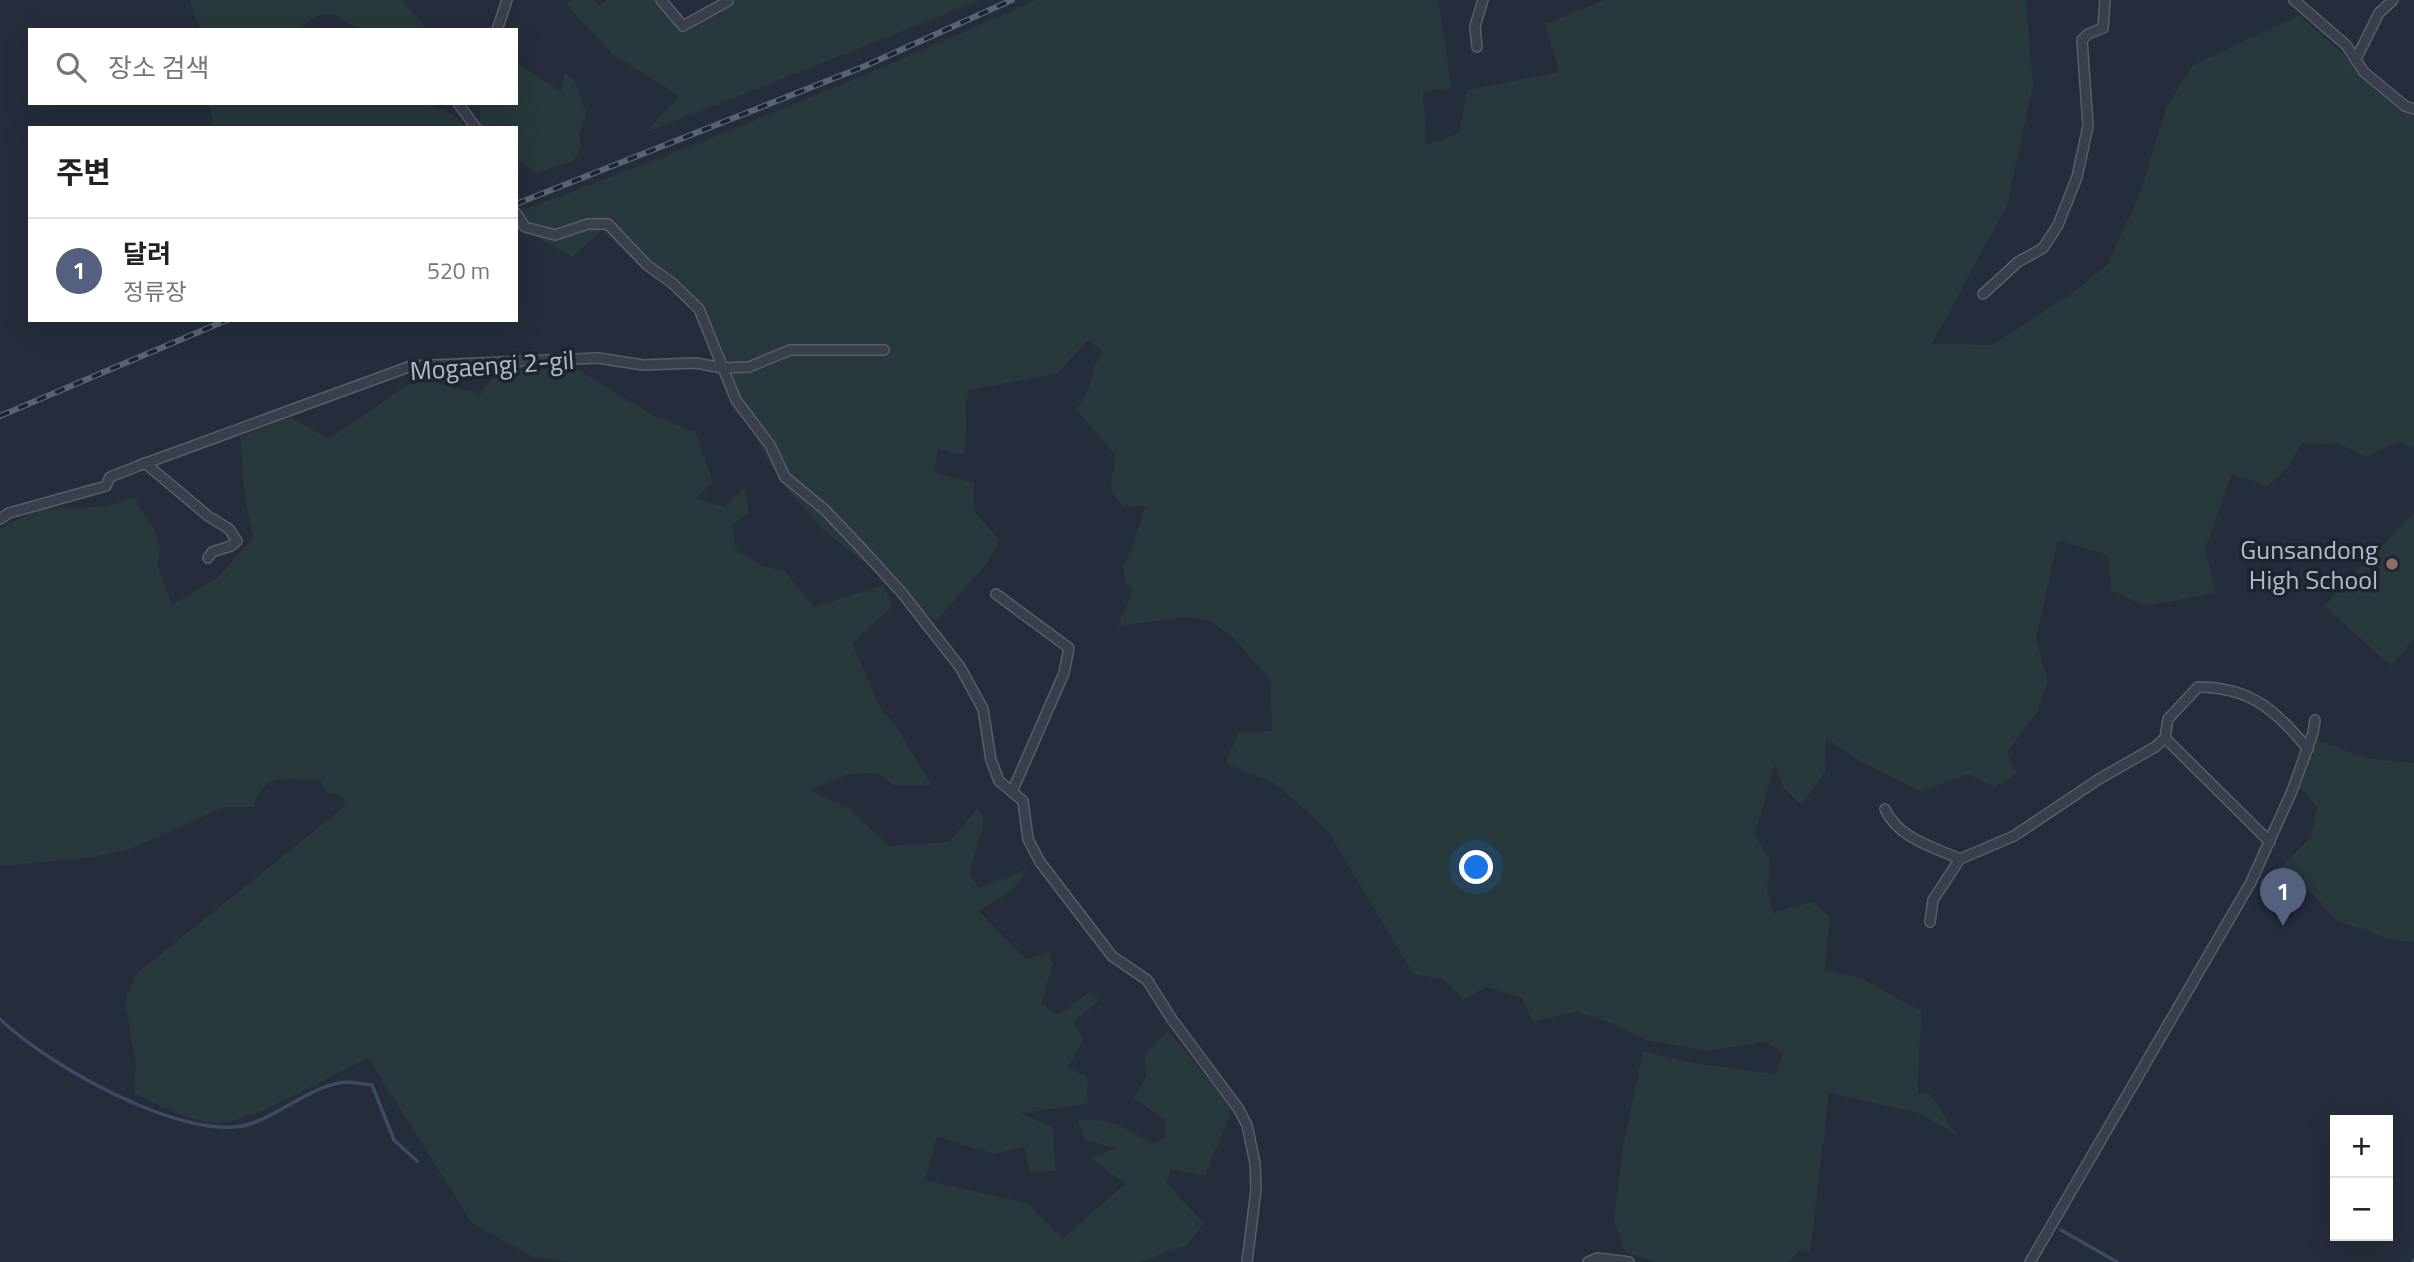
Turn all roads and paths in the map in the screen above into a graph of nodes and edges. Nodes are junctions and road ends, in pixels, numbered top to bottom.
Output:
1 (508, 0) edge
2 (661, 0) edge
3 (1483, 0) edge
4 (2105, 0) edge
5 (2294, 0) edge
6 (2393, 0) edge
7 (728, 1) edge
8 (499, 28) edge
9 (1477, 47) dead end
10 (2357, 57) junction
11 (459, 105) edge
12 (2414, 109) edge
13 (475, 126) edge
14 (518, 216) edge
15 (1983, 294) dead end
16 (884, 350) dead end
17 (722, 368) junction
18 (145, 463) junction
19 (0, 519) edge
20 (208, 558) dead end
21 (996, 594) dead end
22 (2315, 720) dead end
23 (2165, 738) junction
24 (2308, 749) junction
25 (1012, 792) junction
26 (1885, 809) dead end
27 (2270, 842) junction
28 (1960, 859) junction
29 (1930, 922) dead end
30 (1247, 1262) edge
31 (1588, 1262) edge
32 (1629, 1262) edge
33 (2029, 1262) edge

1 - 8 street
2 - 7 street
3 - 9 street
4 - 15 street
5 - 10 street
6 - 10 street
10 - 12 street
11 - 13 street
14 - 17 street
16 - 17 street, Mogaengi 2-gil
17 - 18 street, Mogaengi 2-gil
17 - 25 street
18 - 19 street, Mogaengi 2-gil
18 - 20 street
21 - 25 street
22 - 24 street
23 - 24 street
23 - 27 street
23 - 28 street
24 - 27 street
25 - 30 street
26 - 28 street
27 - 33 street
28 - 29 street
31 - 32 street

